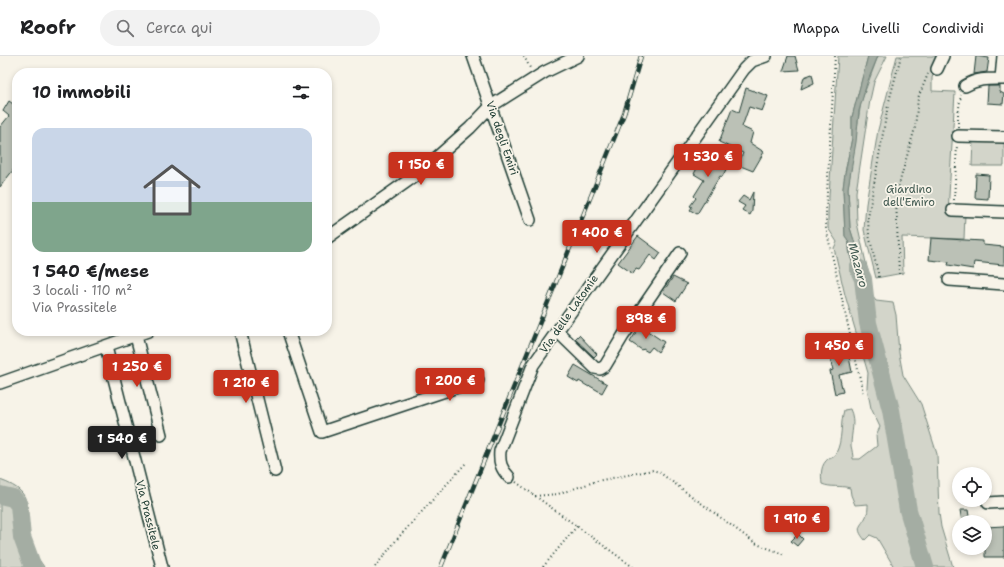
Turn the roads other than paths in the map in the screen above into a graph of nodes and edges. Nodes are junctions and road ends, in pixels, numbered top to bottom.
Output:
1 (473, 56) edge
2 (578, 56) edge
3 (766, 56) edge
4 (943, 56) edge
5 (1003, 56) edge
6 (934, 68) road end
7 (1002, 79) edge
8 (965, 86) road end
9 (491, 106) junction
10 (958, 136) road end
11 (1004, 137) edge
12 (953, 210) road end
13 (1004, 212) edge
14 (530, 220) dead end
15 (332, 234) edge
16 (680, 253) dead end
17 (949, 280) dead end
18 (1004, 284) edge
19 (558, 332) junction
20 (136, 336) joint
21 (241, 336) edge
22 (290, 336) edge
23 (106, 347) junction
24 (478, 380) dead end
25 (0, 383) edge
26 (161, 435) dead end
27 (274, 471) dead end
28 (509, 477) road end
29 (1004, 502) edge
30 (992, 503) edge
31 (162, 567) edge

1 - 9 street, Via degli Emiri
2 - 9 street
3 - 19 street, Via delle Latomie
4 - 6 street
5 - 7 street
7 - 8 street
9 - 14 street, Via degli Emiri
9 - 15 street
10 - 11 street
12 - 13 street
16 - 19 street
17 - 18 street
19 - 28 street, Via delle Latomie
20 - 23 street
20 - 26 street
21 - 27 street
22 - 24 street
23 - 25 street
23 - 31 street, Via Prassitele
29 - 30 street

